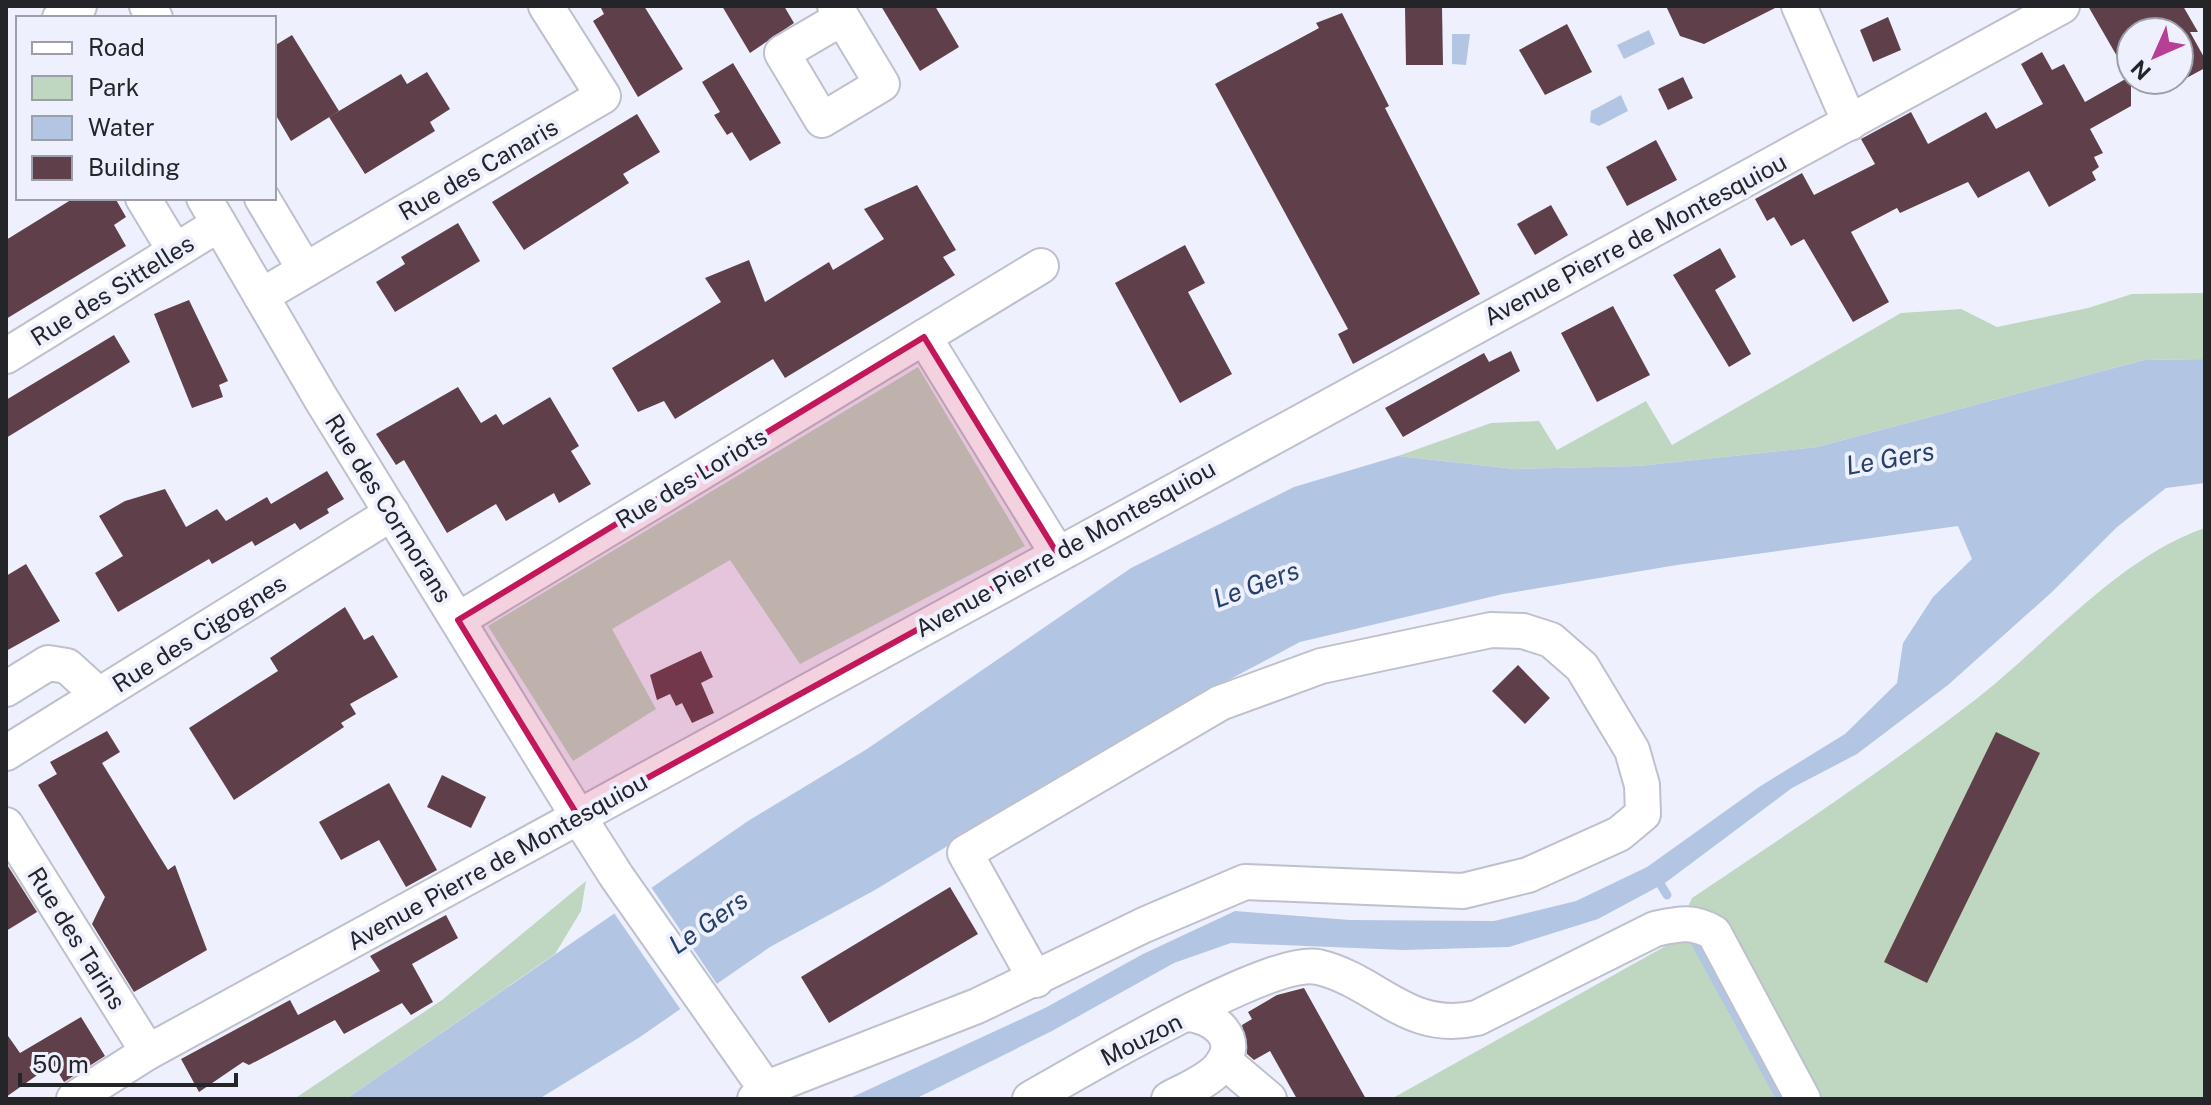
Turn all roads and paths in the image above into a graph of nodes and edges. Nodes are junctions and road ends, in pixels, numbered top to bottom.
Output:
1 (546, 6) edge
2 (1799, 6) edge
3 (2062, 6) edge
4 (1850, 123) junction
5 (144, 200) edge
6 (263, 200) edge
7 (211, 211) edge
8 (175, 251) junction
9 (1041, 266) dead end
10 (305, 270) junction
11 (261, 296) junction
12 (924, 337) junction
13 (6, 356) edge
14 (392, 513) junction
15 (1057, 553) junction
16 (458, 620) junction
17 (6, 689) edge
18 (99, 695) junction
19 (6, 753) edge
20 (578, 816) junction
21 (6, 825) edge
22 (1036, 980) junction
23 (1185, 1014) junction
24 (148, 1052) junction
25 (1224, 1061) junction
26 (765, 1095) edge
27 (74, 1099) edge
28 (1030, 1099) edge
29 (1169, 1099) edge
30 (1269, 1099) edge
31 (1803, 1099) edge

1 - 10 street, Rue des Canaris
2 - 4 street
3 - 4 street, Avenue Pierre de Montesquiou
4 - 15 street, Avenue Pierre de Montesquiou
5 - 8 street
6 - 10 street
7 - 8 street, Rue des Sittelles
7 - 11 street, Rue des Cormorans
8 - 13 street, Rue des Sittelles
9 - 12 street, Rue des Loriots
10 - 11 street, Rue des Canaris
11 - 14 street, Rue des Cormorans
12 - 15 street
12 - 16 street, Rue des Loriots
14 - 16 street, Rue des Cormorans
14 - 18 street, Rue des Cigognes
15 - 20 street, Avenue Pierre de Montesquiou
16 - 20 street, Rue des Cormorans
17 - 18 street
18 - 19 street, Rue des Cigognes
20 - 24 street, Avenue Pierre de Montesquiou
20 - 26 street, Rue des Cormorans
21 - 24 street, Rue des Tarins
22 - 22 street
22 - 26 street
23 - 25 street, Mouzon
23 - 28 street, Mouzon
23 - 31 street
24 - 27 street, Avenue Pierre de Montesquiou
25 - 29 street
25 - 30 street

